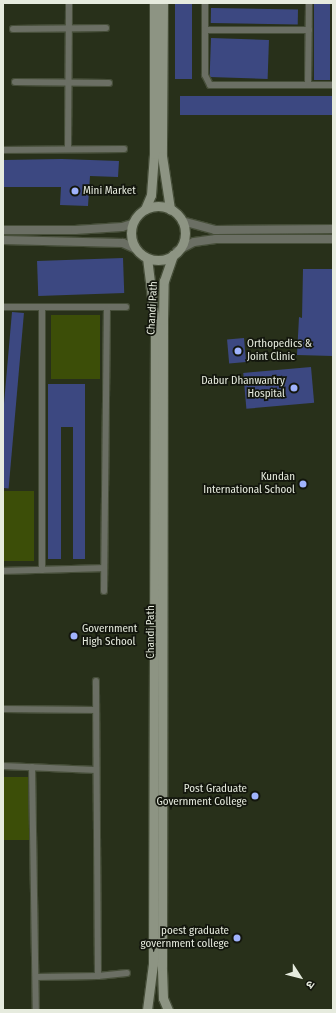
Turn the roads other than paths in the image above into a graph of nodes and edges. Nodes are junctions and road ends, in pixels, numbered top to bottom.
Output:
1 (69, 3) edge
2 (154, 3) edge
3 (163, 3) edge
4 (205, 3) edge
5 (309, 3) edge
6 (106, 28) dead end
7 (13, 29) dead end
8 (69, 29) junction
9 (205, 30) junction
10 (309, 30) junction
11 (15, 82) dead end
12 (68, 82) junction
13 (109, 82) dead end
14 (308, 85) junction
15 (333, 85) edge
16 (124, 149) dead end
17 (3, 150) edge
18 (68, 150) junction
19 (145, 209) junction
20 (170, 209) junction
21 (182, 221) junction
22 (132, 224) junction
23 (333, 229) edge
24 (3, 230) edge
25 (333, 239) edge
26 (3, 240) edge
27 (136, 249) junction
28 (175, 253) junction
29 (147, 258) junction
30 (3, 307) edge
31 (42, 307) junction
32 (107, 307) junction
33 (126, 307) dead end
34 (104, 568) junction
35 (42, 570) junction
36 (3, 571) edge
37 (104, 591) dead end
38 (96, 681) dead end
39 (3, 709) edge
40 (96, 710) junction
41 (3, 766) edge
42 (32, 767) junction
43 (96, 770) junction
44 (127, 974) dead end
45 (98, 976) junction
46 (36, 977) junction
47 (36, 1010) edge
48 (147, 1010) edge
49 (168, 1010) edge

1 - 8 street
2 - 19 main road
3 - 20 main road
4 - 9 street
5 - 10 street
6 - 8 street
7 - 8 street
8 - 12 street
9 - 10 street
9 - 14 street
10 - 14 street
11 - 12 street
12 - 13 street
12 - 18 street
14 - 15 street
16 - 18 street
17 - 18 street
19 - 20 main road
19 - 22 main road
20 - 21 main road
21 - 23 street
21 - 28 main road
22 - 24 street
22 - 27 main road
25 - 28 street
26 - 27 street
27 - 29 main road
28 - 29 main road
28 - 49 main road, Chandi Path
29 - 48 main road, Chandi Path
30 - 31 street
31 - 32 street
31 - 35 street
32 - 33 street
32 - 34 street
34 - 35 street
34 - 37 street
35 - 36 street
38 - 40 street
39 - 40 street
40 - 43 street
41 - 42 street
42 - 43 street
42 - 46 street
43 - 45 street
44 - 45 street
45 - 46 street
46 - 47 street

